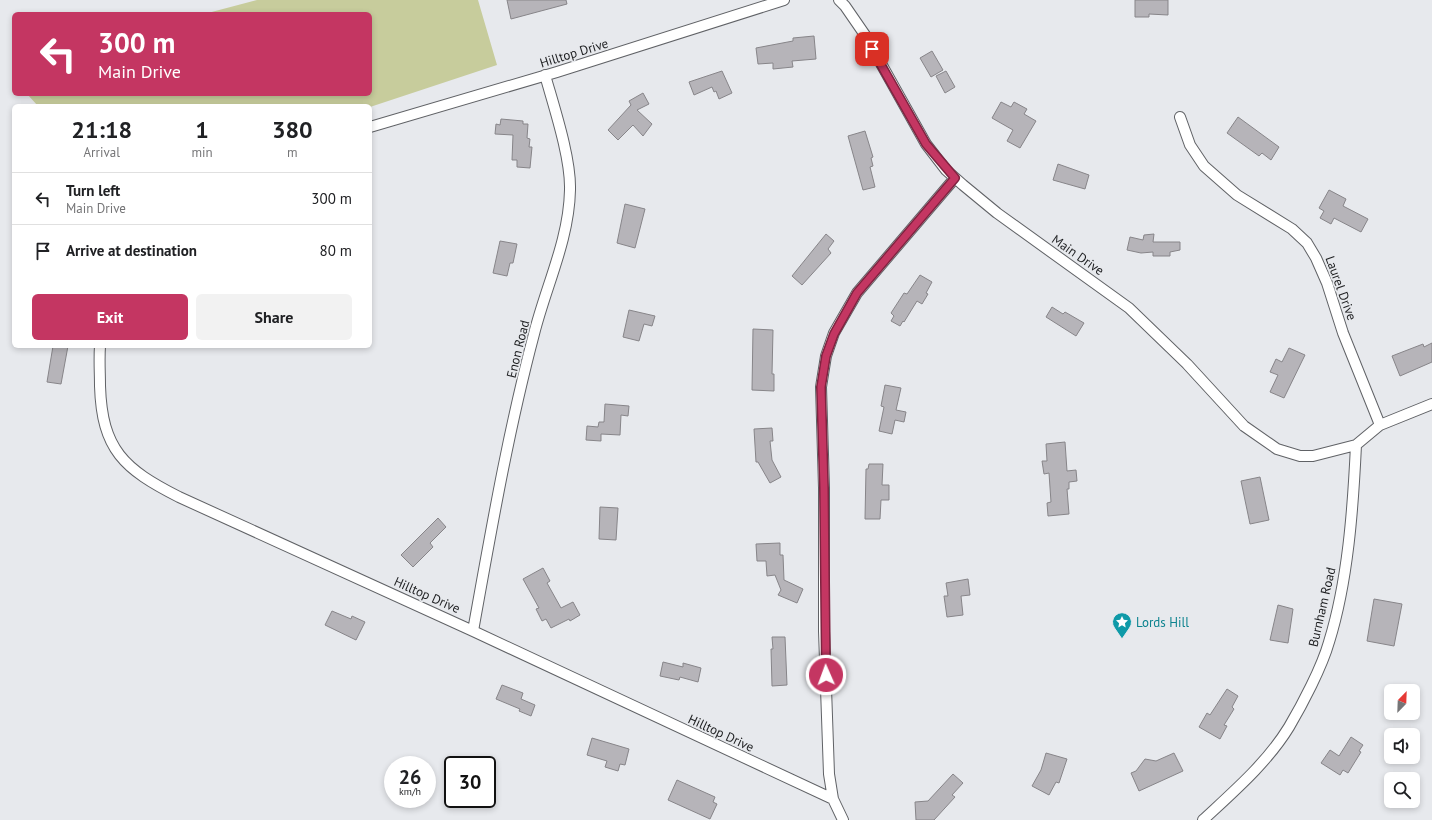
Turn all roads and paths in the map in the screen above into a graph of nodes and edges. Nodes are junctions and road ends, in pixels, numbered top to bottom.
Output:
1 (784, 0) edge
2 (839, 0) edge
3 (545, 75) junction
4 (1180, 117) dead end
5 (372, 126) edge
6 (955, 178) junction
7 (100, 348) edge
8 (1432, 404) edge
9 (1380, 425) junction
10 (1356, 445) junction
11 (473, 631) junction
12 (833, 799) junction
13 (843, 820) edge
14 (1203, 820) edge

1 - 3 street, Hilltop Drive
2 - 6 street, Main Drive
3 - 5 street, Hilltop Drive
3 - 11 street, Enon Road
4 - 9 street, Laurel Drive
6 - 10 street, Main Drive
6 - 12 street
7 - 11 street, Hilltop Drive
8 - 9 street
9 - 10 street
10 - 14 street, Burnham Road
11 - 12 street, Hilltop Drive
12 - 13 street

